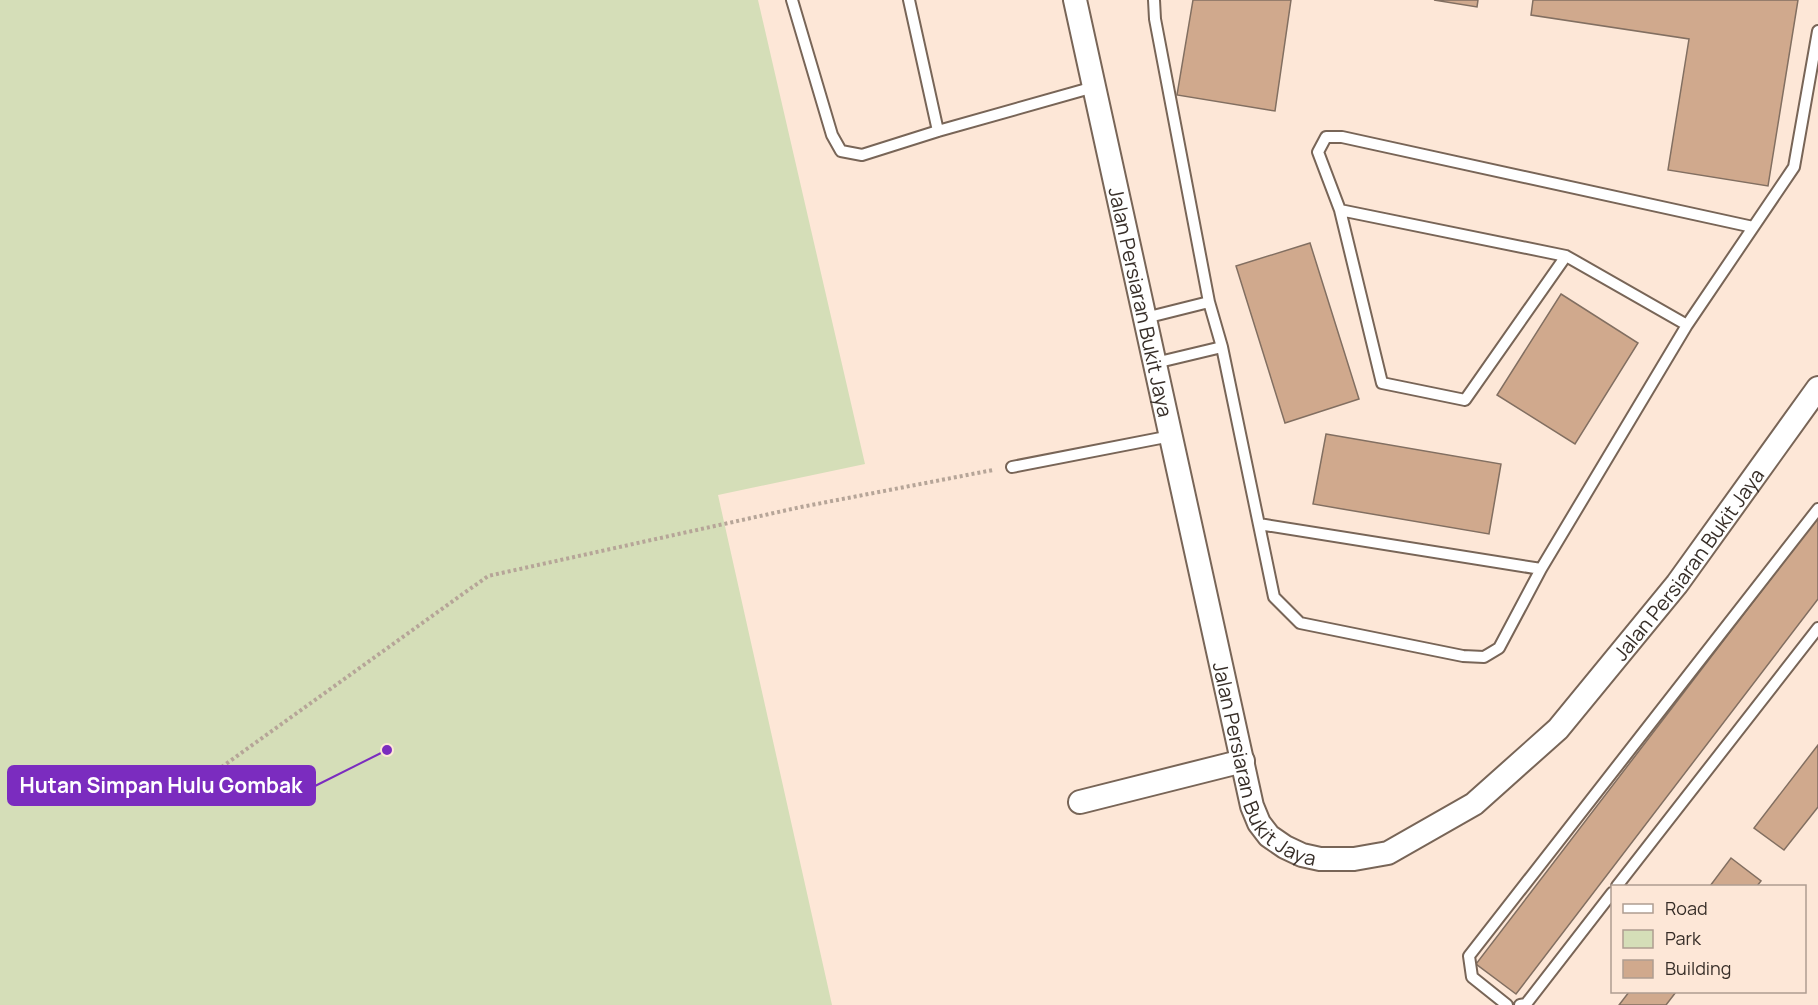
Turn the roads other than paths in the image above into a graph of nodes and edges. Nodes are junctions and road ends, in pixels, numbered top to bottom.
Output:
1 (792, 0) edge
2 (909, 0) edge
3 (1075, 0) edge
4 (1154, 0) edge
5 (1818, 31) edge
6 (1094, 87) junction
7 (938, 131) junction
8 (1340, 210) junction
9 (1753, 227) junction
10 (1566, 256) junction
11 (1209, 302) junction
12 (1145, 318) junction
13 (1687, 326) junction
14 (1221, 347) junction
15 (1155, 363) junction
16 (1818, 388) edge
17 (1171, 436) junction
18 (1012, 467) road end
19 (1818, 509) edge
20 (1259, 524) junction
21 (1540, 569) junction
22 (1818, 628) edge
23 (1243, 761) junction
24 (1080, 802) dead end
25 (1618, 885) edge
26 (1611, 894) edge
27 (1507, 1005) edge
28 (1520, 1005) edge

1 - 7 lane
2 - 7 lane
3 - 6 street, Jalan Persiaran Bukit Jaya
4 - 11 lane
5 - 9 lane
6 - 7 lane
6 - 12 street, Jalan Persiaran Bukit Jaya
8 - 9 lane
8 - 10 lane
8 - 10 lane
9 - 13 lane
10 - 13 lane
11 - 12 lane
11 - 14 lane
12 - 15 street, Jalan Persiaran Bukit Jaya
13 - 21 lane
14 - 15 lane
14 - 20 lane
15 - 17 street, Jalan Persiaran Bukit Jaya
16 - 23 street, Jalan Persiaran Bukit Jaya
17 - 18 lane
17 - 23 street, Jalan Persiaran Bukit Jaya
19 - 27 lane
20 - 21 lane
20 - 21 lane
22 - 25 lane
23 - 24 street
26 - 28 lane

